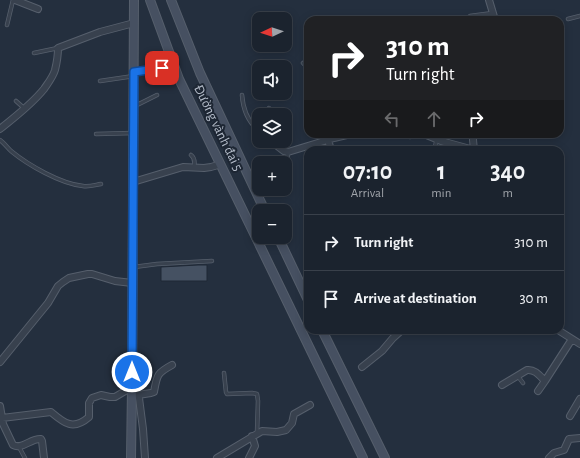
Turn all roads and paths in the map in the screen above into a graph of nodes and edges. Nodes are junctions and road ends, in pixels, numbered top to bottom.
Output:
1 (14, 0) edge
2 (134, 0) edge
3 (150, 0) edge
4 (171, 0) edge
5 (489, 0) edge
6 (38, 9) dead end
7 (494, 16) edge
8 (580, 16) edge
9 (568, 19) dead end
10 (134, 23) junction
11 (7, 25) dead end
12 (58, 48) junction
13 (34, 53) dead end
14 (162, 68) dead end
15 (134, 74) junction
16 (100, 81) dead end
17 (157, 95) dead end
18 (242, 95) dead end
19 (16, 101) dead end
20 (133, 106) junction
21 (25, 109) junction
22 (252, 124) edge
23 (0, 129) edge
24 (133, 133) junction
25 (96, 134) dead end
26 (321, 138) edge
27 (336, 138) edge
28 (437, 139) joint
29 (0, 140) edge
30 (328, 140) junction
31 (322, 142) junction
32 (308, 146) edge
33 (330, 146) edge
34 (435, 146) edge
35 (453, 146) edge
36 (304, 147) edge
37 (280, 148) edge
38 (288, 152) junction
39 (191, 155) dead end
40 (288, 156) edge
41 (218, 164) dead end
42 (194, 168) junction
43 (133, 182) junction
44 (101, 184) dead end
45 (262, 204) edge
46 (281, 244) edge
47 (212, 261) dead end
48 (132, 268) junction
49 (132, 283) junction
50 (304, 292) edge
51 (324, 334) edge
52 (398, 334) edge
53 (564, 334) edge
54 (572, 339) junction
55 (580, 344) edge
56 (0, 362) edge
57 (172, 364) dead end
58 (362, 367) dead end
59 (224, 373) dead end
60 (517, 376) junction
61 (545, 381) junction
62 (523, 383) dead end
63 (502, 385) dead end
64 (538, 391) dead end
65 (135, 392) junction
66 (580, 399) edge
67 (310, 405) dead end
68 (0, 406) edge
69 (570, 416) dead end
70 (2, 418) junction
71 (3, 430) edge
72 (254, 435) junction
73 (580, 438) edge
74 (19, 447) junction
75 (361, 454) edge
76 (25, 458) edge
77 (44, 458) edge
78 (131, 458) edge
79 (145, 458) edge
80 (217, 458) edge
81 (249, 458) edge
82 (385, 458) edge
83 (549, 458) edge

1 - 6 street
1 - 11 lane
2 - 10 main road
3 - 75 main road, Đường vành đai 5
4 - 45 main road, Đường vành đai 5
5 - 7 street
8 - 9 lane
10 - 12 street
10 - 15 main road
12 - 13 lane
12 - 21 street
14 - 15 lane
15 - 16 lane
15 - 20 main road
17 - 20 lane
18 - 22 lane
19 - 21 lane
20 - 24 main road
21 - 23 street
24 - 25 lane
24 - 43 main road
26 - 31 street
27 - 30 street
28 - 34 lane
28 - 35 street
29 - 44 lane
30 - 31 street
30 - 33 street
31 - 32 street
36 - 38 street
37 - 38 street
38 - 40 lane
39 - 42 lane
41 - 42 street
42 - 43 street
43 - 48 main road
46 - 50 main road
47 - 48 lane
48 - 49 main road
49 - 56 street
49 - 65 main road
51 - 82 main road
52 - 58 street
53 - 54 street
54 - 55 street
54 - 61 street
57 - 65 street
59 - 72 lane
60 - 61 street
60 - 62 lane
60 - 63 street
61 - 64 street
65 - 70 street
65 - 78 main road
65 - 79 street
66 - 69 street
67 - 72 street
68 - 70 street
70 - 71 street
71 - 74 street
72 - 80 street
72 - 81 street
73 - 83 street
74 - 76 lane
74 - 77 street

